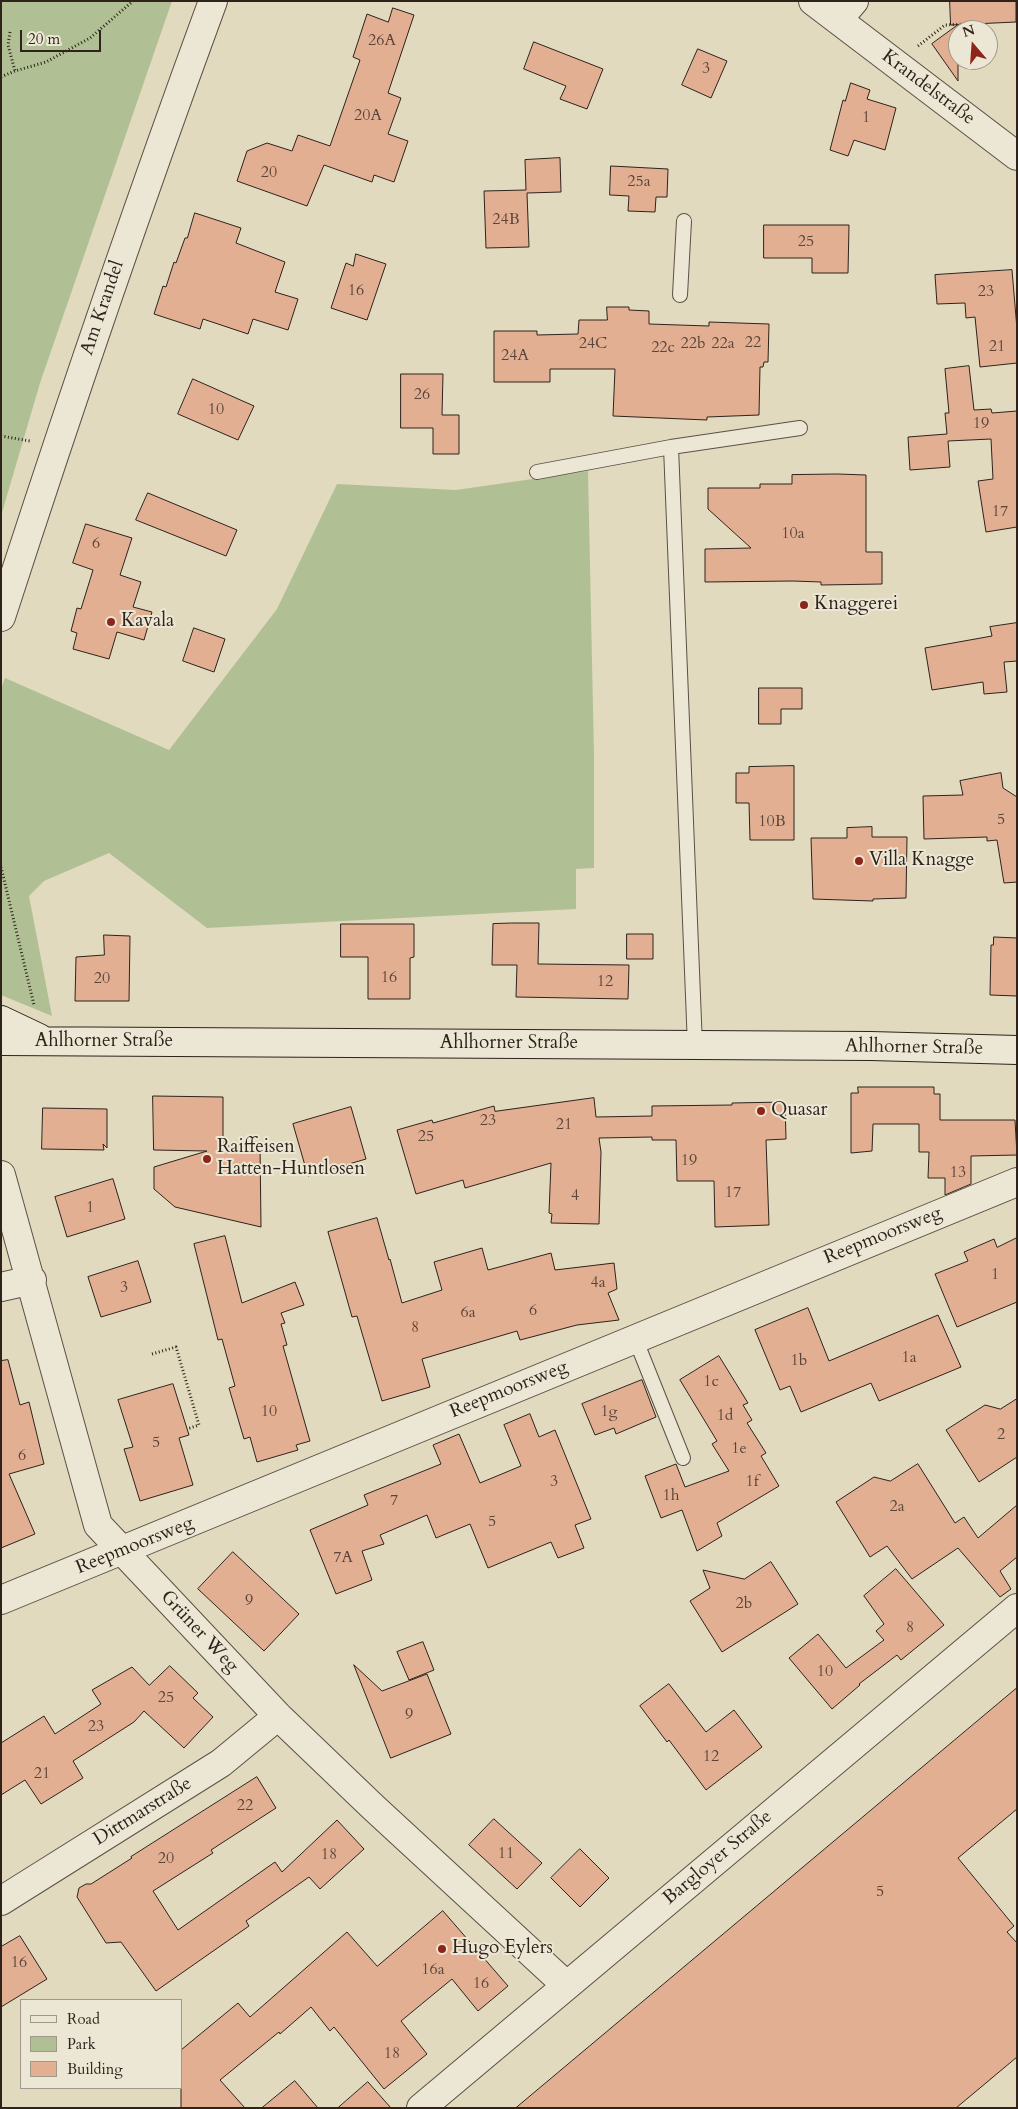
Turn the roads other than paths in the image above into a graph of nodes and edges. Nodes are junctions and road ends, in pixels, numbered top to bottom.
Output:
1 (213, 1) edge
2 (813, 1) edge
3 (846, 11) edge
4 (1017, 156) edge
5 (684, 221) dead end
6 (680, 295) dead end
7 (800, 428) dead end
8 (671, 447) junction
9 (537, 472) dead end
10 (1, 617) edge
11 (1, 1020) edge
12 (1, 1041) edge
13 (47, 1041) junction
14 (695, 1046) junction
15 (1017, 1050) edge
16 (1, 1175) edge
17 (1017, 1182) edge
18 (32, 1280) junction
19 (1, 1287) edge
20 (635, 1338) junction
21 (683, 1458) dead end
22 (123, 1552) junction
23 (1, 1600) edge
24 (1017, 1608) edge
25 (278, 1716) junction
26 (1, 1901) edge
27 (566, 1985) junction
28 (421, 2108) edge

1 - 10 street, Am Krandel
2 - 3 street, Krandelstraße
3 - 4 street, Krandelstraße
5 - 6 lane
7 - 8 lane
8 - 9 lane
8 - 14 lane
11 - 13 street
12 - 13 street, Ahlhorner Straße
13 - 14 street, Ahlhorner Straße
14 - 15 street, Ahlhorner Straße
16 - 18 street, Grüner Weg
17 - 20 street, Reepmoorsweg
18 - 19 street
18 - 22 street, Grüner Weg
20 - 21 lane
20 - 22 street, Reepmoorsweg
22 - 23 street, Reepmoorsweg
22 - 25 street, Grüner Weg
24 - 27 street, Bargloyer Straße
25 - 26 street, Dittmarstraße
25 - 27 street, Grüner Weg
27 - 28 street, Bargloyer Straße

